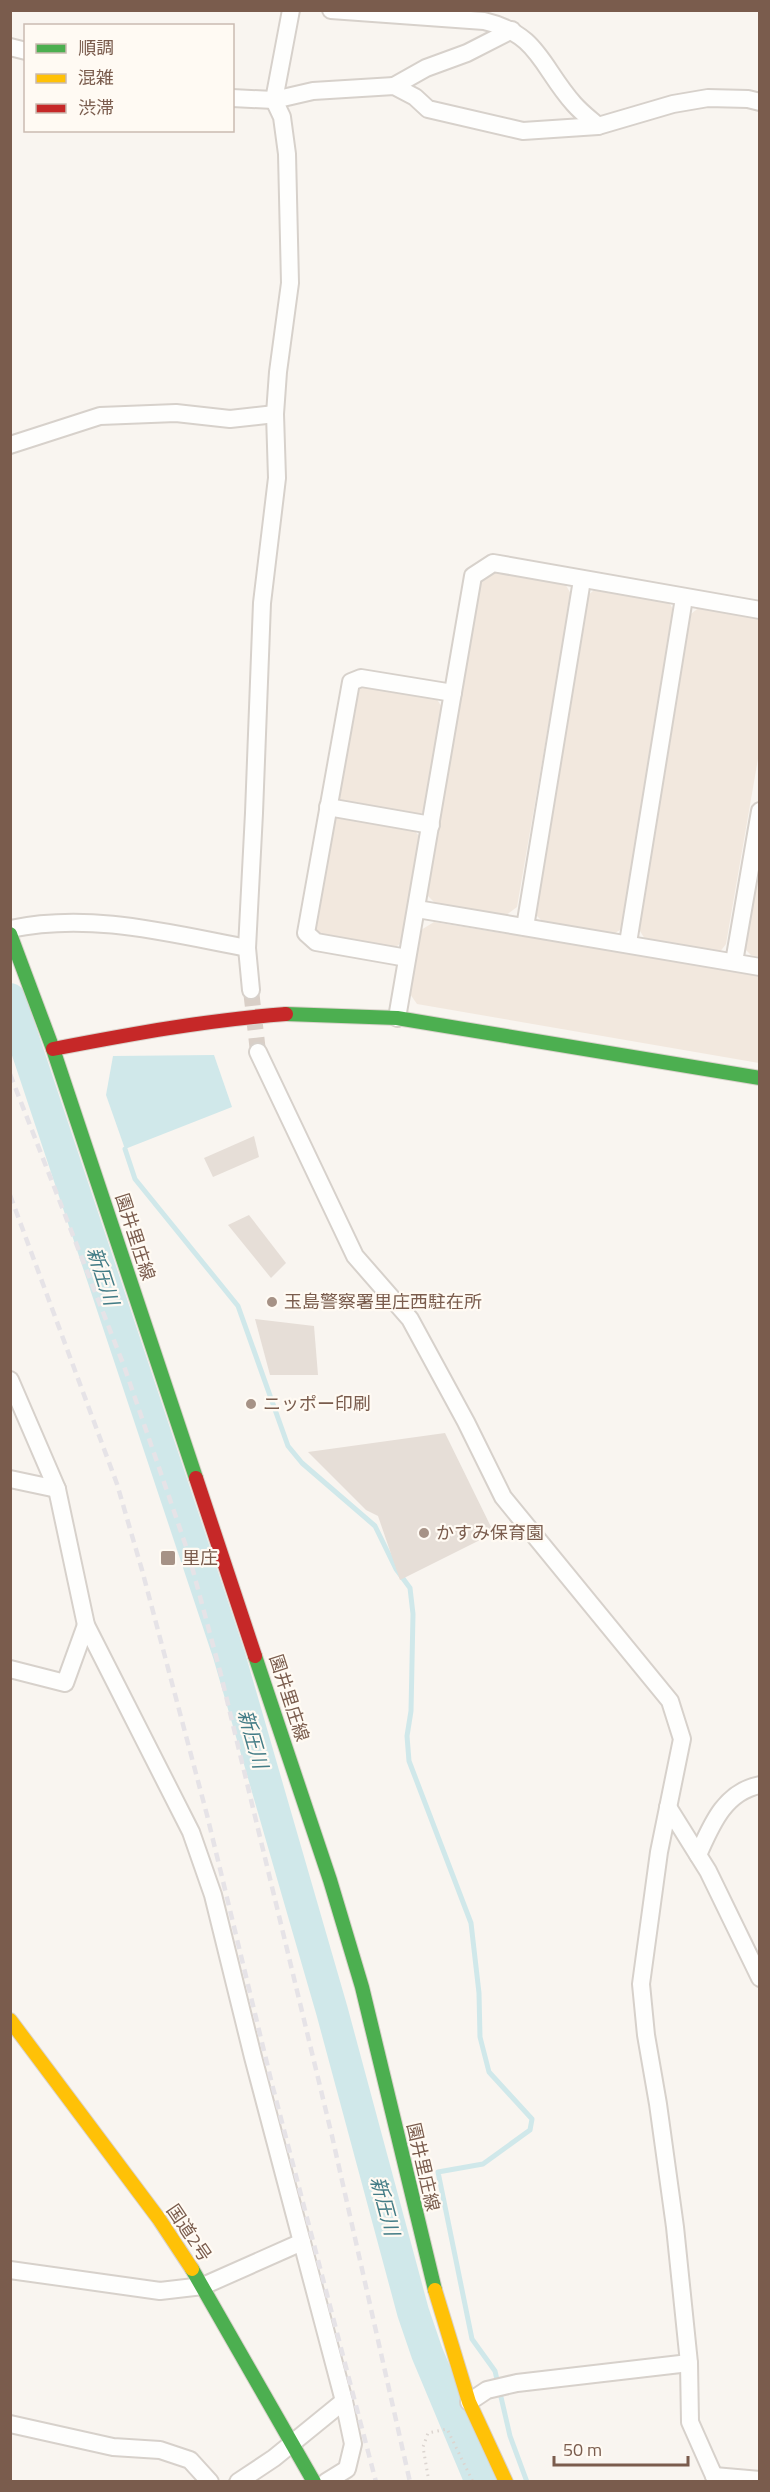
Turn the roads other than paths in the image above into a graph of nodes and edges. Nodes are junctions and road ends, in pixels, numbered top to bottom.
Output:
1 (291, 10) edge
2 (332, 10) edge
3 (512, 30) junction
4 (394, 86) junction
5 (234, 98) edge
6 (274, 100) junction
7 (759, 102) edge
8 (598, 126) junction
9 (275, 414) junction
10 (10, 446) edge
11 (582, 580) junction
12 (684, 598) junction
13 (759, 610) edge
14 (453, 693) junction
15 (328, 807) junction
16 (759, 811) edge
17 (431, 825) junction
18 (417, 909) junction
19 (525, 927) junction
20 (10, 932) edge
21 (628, 943) junction
22 (247, 948) junction
23 (407, 958) junction
24 (734, 962) junction
25 (759, 967) edge
26 (251, 990) tunnel mouth
27 (397, 1018) junction
28 (53, 1049) junction
29 (258, 1052) tunnel mouth
30 (759, 1078) edge
31 (10, 1380) edge
32 (10, 1479) edge
33 (57, 1489) junction
34 (86, 1625) junction
35 (10, 1669) edge
36 (759, 1785) edge
37 (668, 1808) junction
38 (698, 1855) junction
39 (759, 1978) edge
40 (10, 2020) edge
41 (302, 2242) junction
42 (10, 2270) edge
43 (203, 2286) junction
44 (689, 2364) junction
45 (344, 2401) junction
46 (469, 2402) junction
47 (10, 2424) edge
48 (292, 2444) junction
49 (717, 2478) edge
50 (759, 2480) edge
51 (210, 2481) edge
52 (238, 2481) edge
53 (314, 2481) edge
54 (326, 2481) edge
55 (506, 2481) edge

1 - 6 street
2 - 3 street
3 - 4 street
3 - 8 street
4 - 6 street
4 - 8 street
5 - 6 street
6 - 9 street
7 - 8 street
9 - 10 street
9 - 22 street
11 - 12 street
11 - 14 street
11 - 19 street
12 - 13 street
12 - 21 street
14 - 15 street
14 - 17 street
15 - 17 street
15 - 23 street
16 - 24 street
17 - 18 street
18 - 19 street
18 - 23 street
19 - 21 street
20 - 22 street
20 - 28 main road, 園井里庄線
21 - 24 street
22 - 26 street
23 - 27 street
24 - 25 street
27 - 28 main road
27 - 30 main road
28 - 46 main road, 園井里庄線
29 - 37 street
31 - 33 street
32 - 33 street
33 - 34 street
34 - 35 street
34 - 41 street
36 - 38 street
37 - 38 street
37 - 44 street
38 - 39 street
40 - 43 main road, 国道2号
41 - 43 street
41 - 45 street
42 - 43 street
43 - 48 main road, 国道2号
44 - 46 street
44 - 49 street
45 - 48 street
45 - 54 street
46 - 55 main road, 園井里庄線
47 - 51 street
48 - 52 street
48 - 53 main road, 国道2号
49 - 50 street

